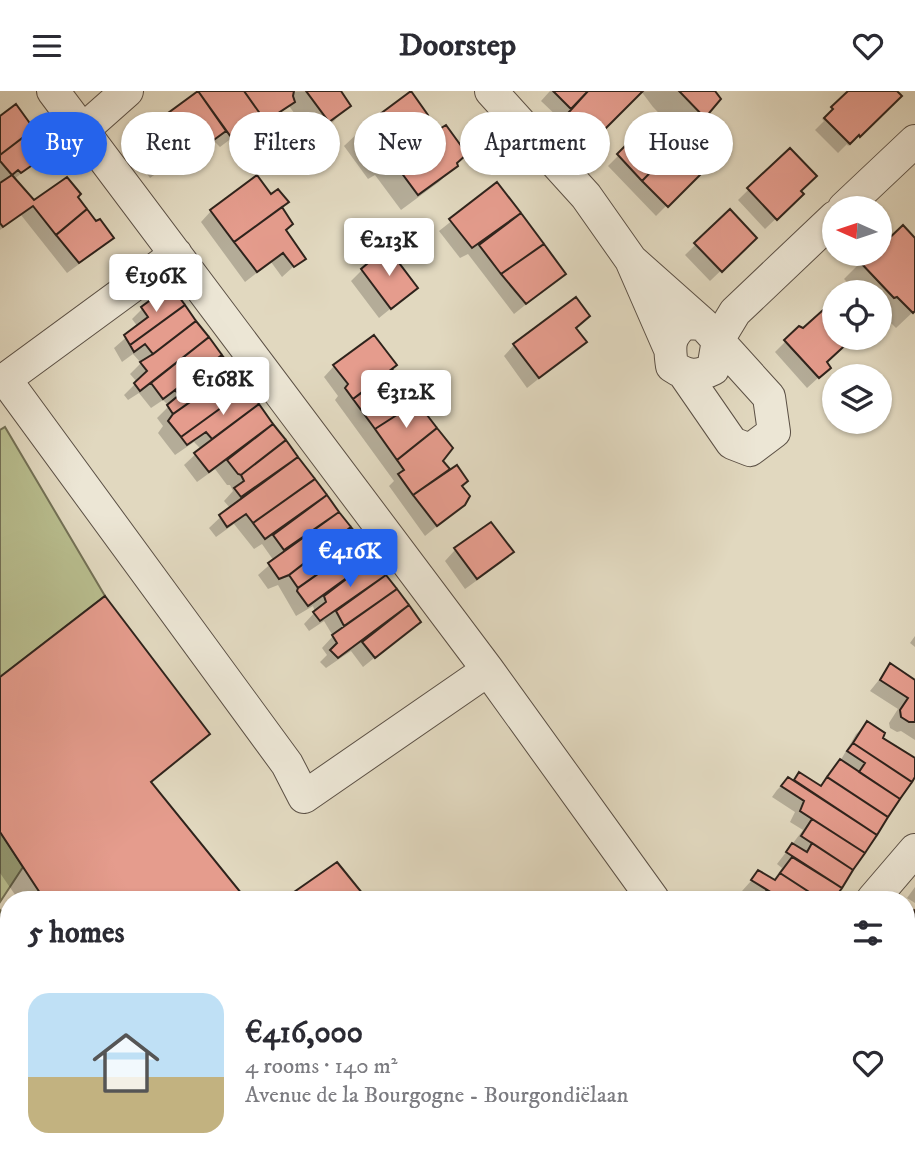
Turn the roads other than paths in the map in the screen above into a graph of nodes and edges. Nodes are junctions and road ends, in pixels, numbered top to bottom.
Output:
1 (53, 91) edge
2 (127, 91) edge
3 (491, 91) edge
4 (69, 112) edge
5 (103, 112) edge
6 (915, 141) edge
7 (107, 162) edge
8 (857, 196) edge
9 (822, 229) edge
10 (176, 254) junction
11 (631, 260) junction
12 (710, 332) junction
13 (669, 347) junction
14 (685, 375) junction
15 (3, 381) edge
16 (488, 670) junction
17 (915, 850) edge
18 (642, 891) edge
19 (880, 891) edge

1 - 4 street
2 - 5 street
3 - 11 street
6 - 8 street
7 - 10 street
9 - 12 street
10 - 15 street
10 - 16 street
11 - 12 street
11 - 13 street
12 - 13 street
12 - 14 street
12 - 14 street
13 - 14 street
15 - 16 street
16 - 18 street
17 - 19 street

